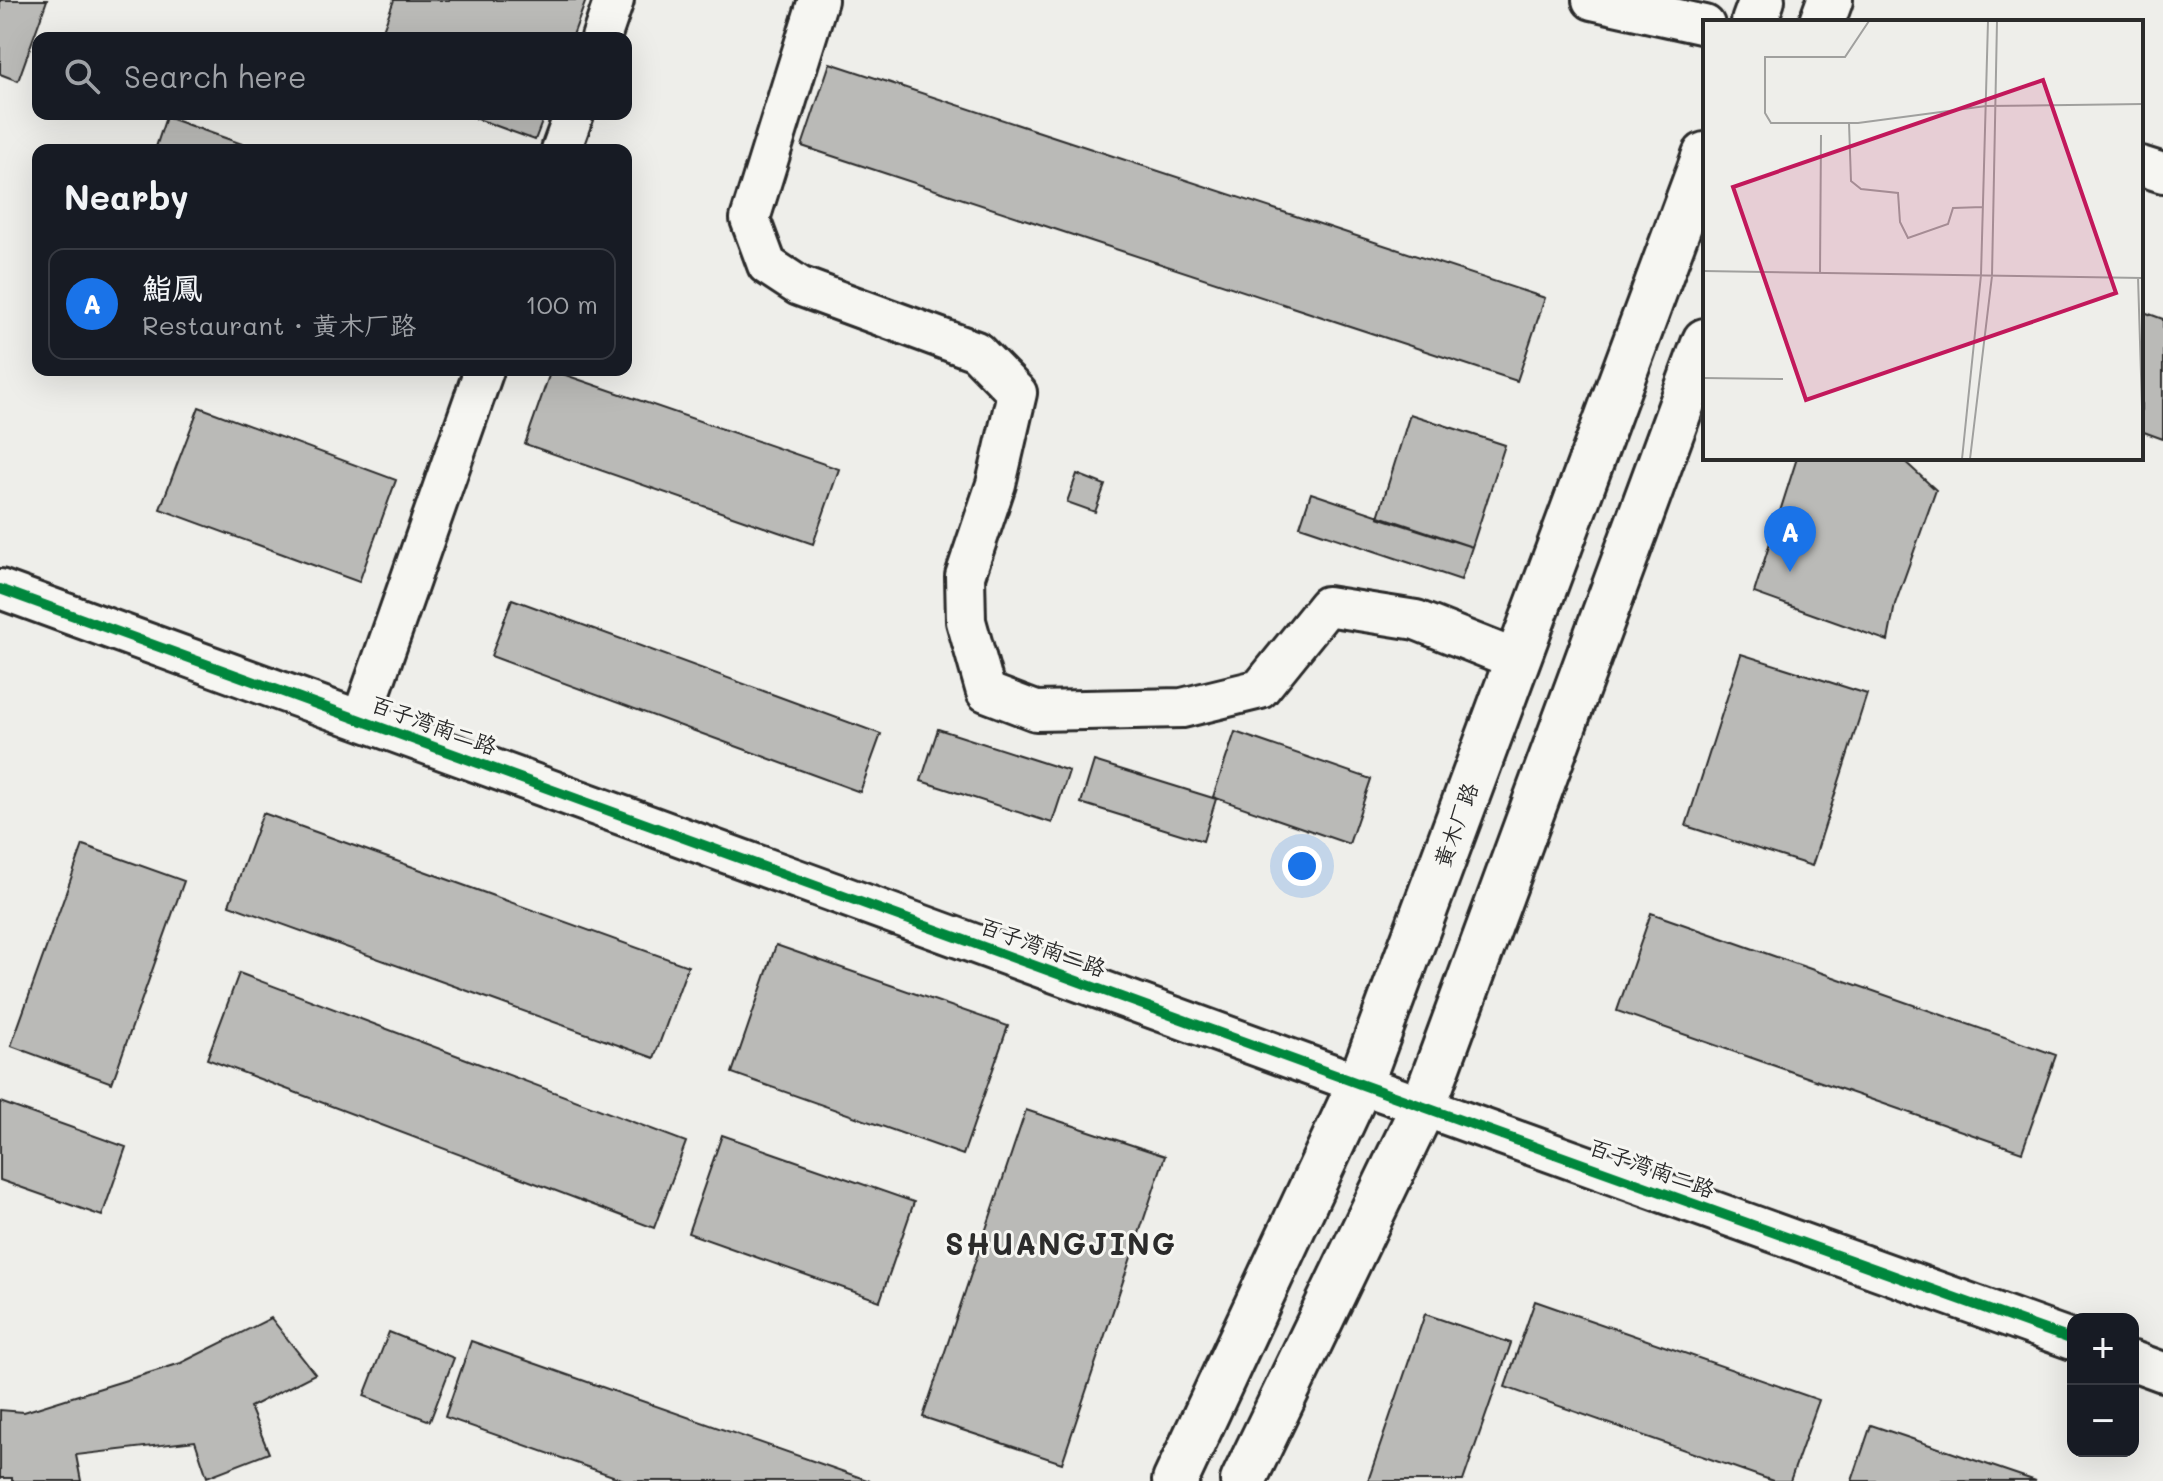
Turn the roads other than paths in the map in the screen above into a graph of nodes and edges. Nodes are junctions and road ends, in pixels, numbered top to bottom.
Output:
1 (614, 0) edge
2 (818, 0) edge
3 (1592, 0) edge
4 (1762, 0) edge
5 (1830, 0) edge
6 (1755, 20) edge
7 (1823, 20) edge
8 (1703, 25) edge
9 (603, 32) edge
10 (572, 120) edge
11 (563, 144) edge
12 (1703, 160) edge
13 (2143, 167) edge
14 (2163, 173) edge
15 (1703, 346) edge
16 (482, 376) edge
17 (0, 589) edge
18 (1517, 660) junction
19 (361, 720) junction
20 (1360, 1084) junction
21 (1423, 1107) junction
22 (2067, 1338) edge
23 (2139, 1363) edge
24 (2163, 1372) edge
25 (1175, 1481) edge
26 (1243, 1481) edge

1 - 9 street
2 - 18 street
3 - 8 street
4 - 6 main road
5 - 7 main road
10 - 11 street
12 - 18 main road, 黄木厂路
13 - 14 street
15 - 21 main road
16 - 19 street
17 - 19 street, 百子湾南二路
18 - 20 main road, 黄木厂路
19 - 20 street, 百子湾南二路
20 - 21 street, 百子湾南二路
20 - 25 main road, 黄木厂路
21 - 22 street, 百子湾南二路
21 - 26 main road
23 - 24 street

